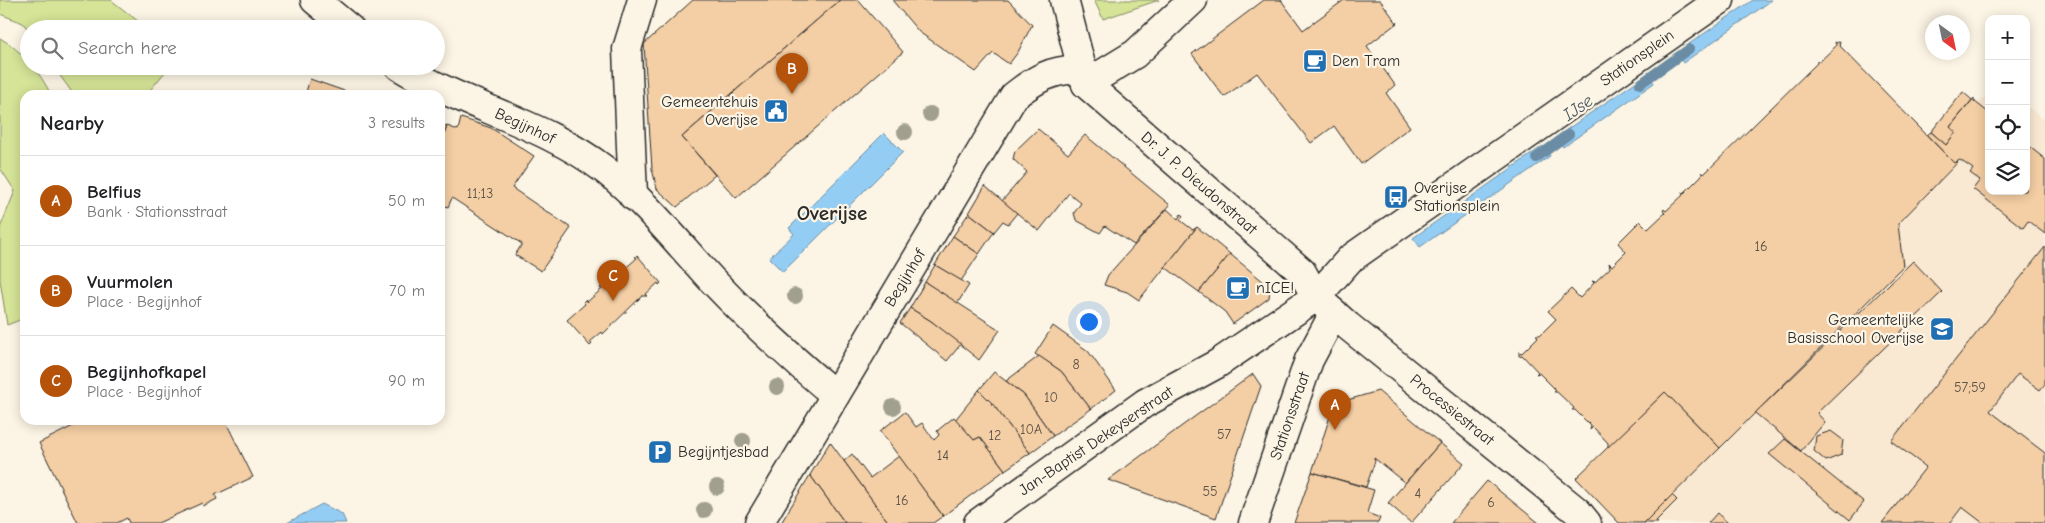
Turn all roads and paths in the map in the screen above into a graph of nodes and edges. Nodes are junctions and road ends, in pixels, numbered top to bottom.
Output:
1 (315, 0) edge
2 (642, 0) edge
3 (1064, 0) edge
4 (1193, 0) edge
5 (1720, 0) edge
6 (339, 20) edge
7 (413, 75) edge
8 (1083, 77) junction
9 (445, 90) edge
10 (445, 90) edge
11 (633, 196) junction
12 (1325, 305) junction
13 (835, 395) junction
14 (758, 523) edge
15 (978, 523) edge
16 (1253, 523) edge
17 (1587, 523) edge

1 - 6 street
2 - 11 street
3 - 8 street
4 - 8 street
5 - 12 street, Stationsplein
7 - 9 street, Begijnhof
8 - 12 street, Dr. J. P. Dieudonstraat
8 - 13 street, Begijnhof
10 - 11 street, Begijnhof
11 - 13 street, Begijnhof
12 - 15 street, Jan-Baptist Dekeyserstraat
12 - 16 street, Stationsstraat
12 - 17 street, Processiestraat
13 - 14 street, Begijnhof

